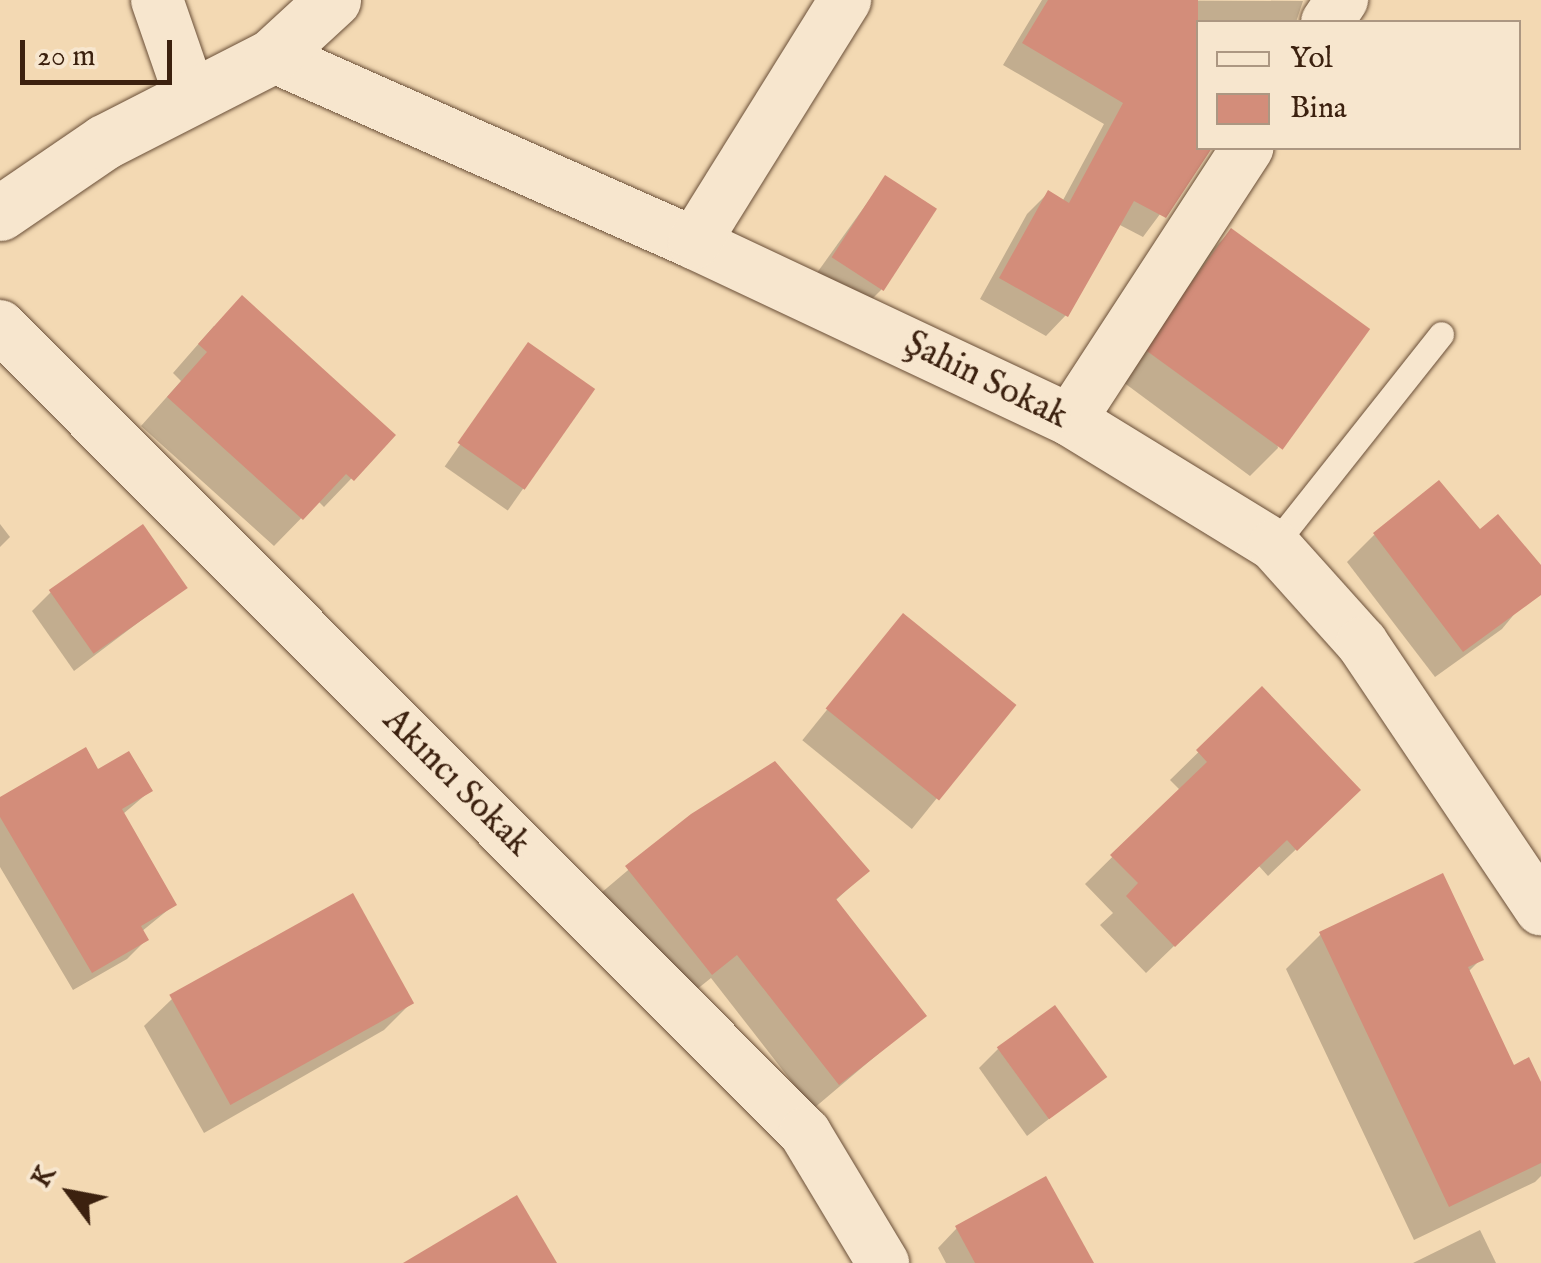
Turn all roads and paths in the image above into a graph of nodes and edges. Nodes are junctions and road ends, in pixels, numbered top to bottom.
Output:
1 (157, 0) edge
2 (332, 0) edge
3 (845, 0) edge
4 (272, 56) junction
5 (191, 98) junction
6 (1246, 150) edge
7 (0, 213) edge
8 (694, 243) junction
9 (0, 326) edge
10 (1441, 334) dead end
11 (1070, 420) junction
12 (1274, 545) junction
13 (1541, 909) edge
14 (884, 1263) edge

1 - 5 street
2 - 4 main road
3 - 8 street
4 - 5 main road
4 - 8 street, Şahin Sokak
5 - 7 main road
6 - 11 street
8 - 11 street, Şahin Sokak
9 - 14 street, Akıncı Sokak
10 - 12 lane
11 - 12 street, Şahin Sokak
12 - 13 street, Şahin Sokak

